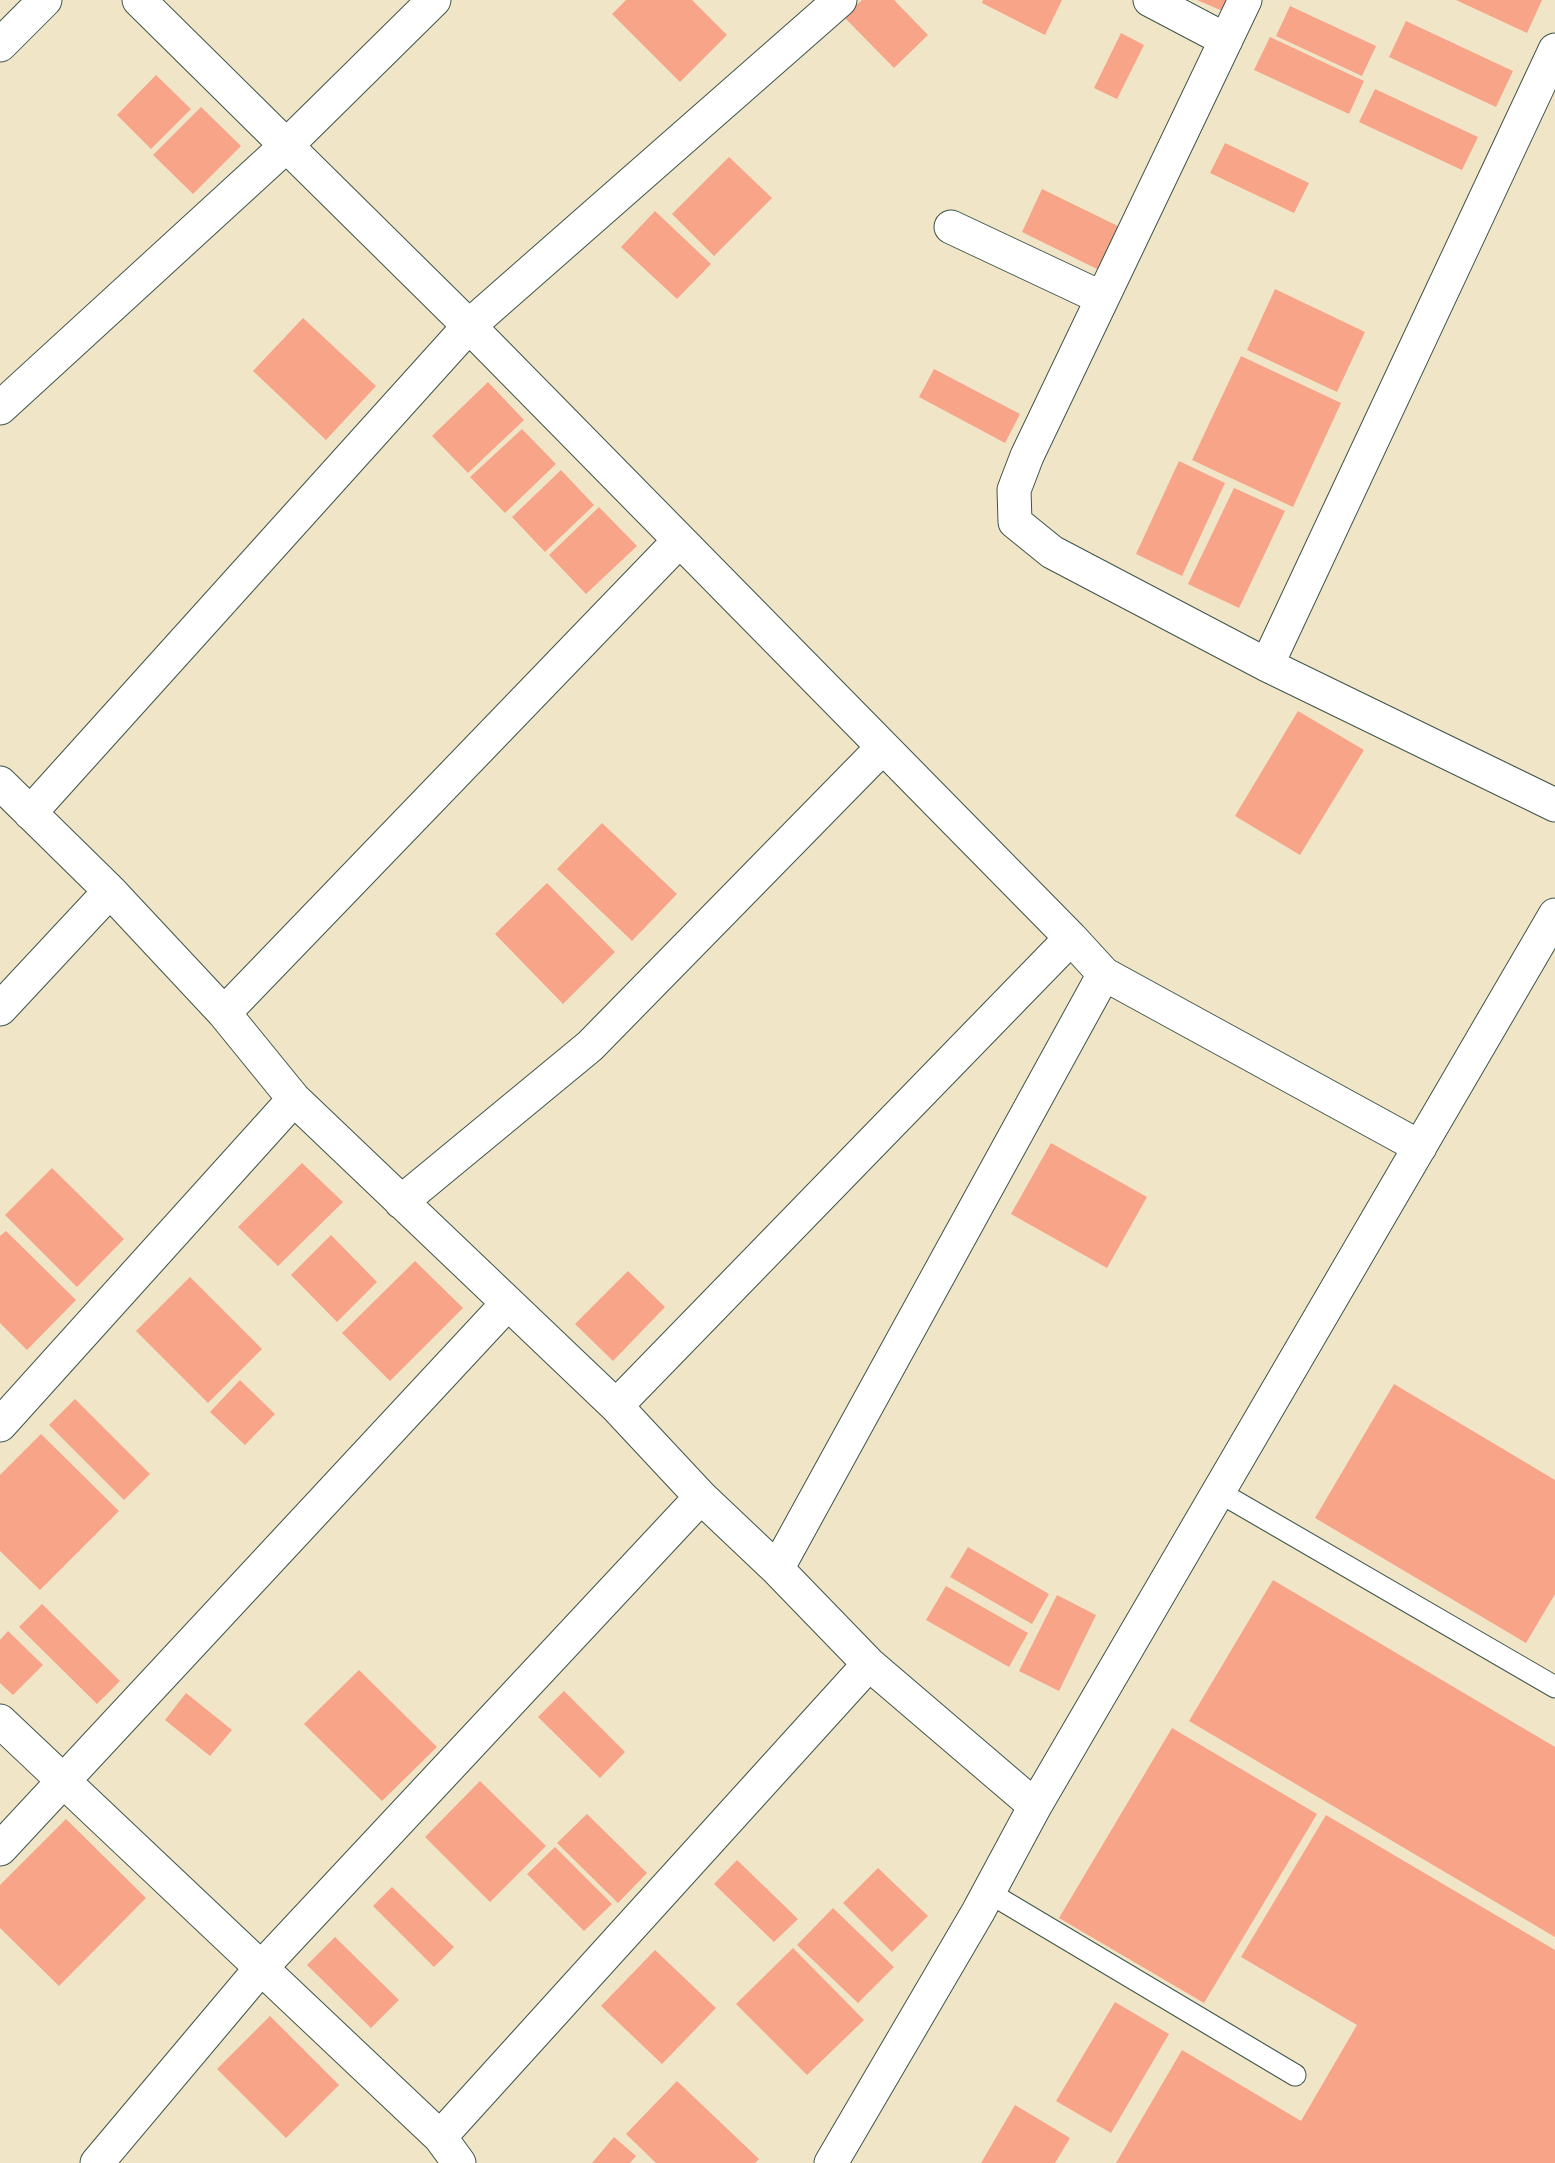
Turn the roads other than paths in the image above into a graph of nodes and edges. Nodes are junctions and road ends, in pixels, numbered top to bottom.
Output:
1 (45, 0) edge
2 (139, 0) edge
3 (434, 0) edge
4 (840, 0) edge
5 (1150, 0) edge
6 (1245, 0) edge
7 (1226, 40) junction
8 (0, 45) edge
9 (1555, 50) edge
10 (286, 146) junction
11 (951, 227) dead end
12 (1102, 298) junction
13 (469, 326) junction
14 (0, 408) edge
15 (680, 541) junction
16 (1267, 665) junction
17 (883, 747) junction
18 (0, 783) edge
19 (1555, 805) edge
20 (30, 813) junction
21 (110, 891) junction
22 (1551, 929) edge
23 (1071, 938) junction
24 (1104, 974) junction
25 (0, 1009) edge
26 (224, 1013) junction
27 (294, 1100) junction
28 (1420, 1147) junction
29 (401, 1202) junction
30 (508, 1303) junction
31 (616, 1406) junction
32 (0, 1425) edge
33 (1219, 1492) junction
34 (700, 1497) junction
35 (777, 1569) junction
36 (869, 1664) junction
37 (1555, 1687) edge
38 (0, 1721) edge
39 (63, 1781) junction
40 (1035, 1806) junction
41 (0, 1849) edge
42 (988, 1892) junction
43 (261, 1968) junction
44 (1295, 2075) dead end
45 (440, 2137) junction
46 (97, 2163) edge
47 (459, 2163) edge
48 (831, 2163) edge

1 - 8 street
2 - 10 street
3 - 10 street
4 - 13 street
5 - 7 street
6 - 7 street
7 - 12 street
9 - 16 street
10 - 13 street
10 - 14 street
11 - 12 street
12 - 16 street
13 - 15 street
13 - 20 street
15 - 17 street
15 - 26 street
16 - 19 street
17 - 23 street
17 - 29 street
18 - 20 street
20 - 21 street
21 - 25 street
21 - 26 street
22 - 28 street
23 - 24 street
23 - 31 street
24 - 28 street
24 - 35 street
26 - 27 street
27 - 29 street
27 - 32 street
28 - 33 street
29 - 30 street
30 - 31 street
30 - 39 street
31 - 34 street
33 - 37 lane
33 - 40 street
34 - 35 street
34 - 43 street
35 - 36 street
36 - 40 street
36 - 45 street
38 - 39 street
39 - 41 street
39 - 43 street
40 - 42 street
42 - 44 lane
42 - 48 street
43 - 45 street
43 - 46 street
45 - 47 street

